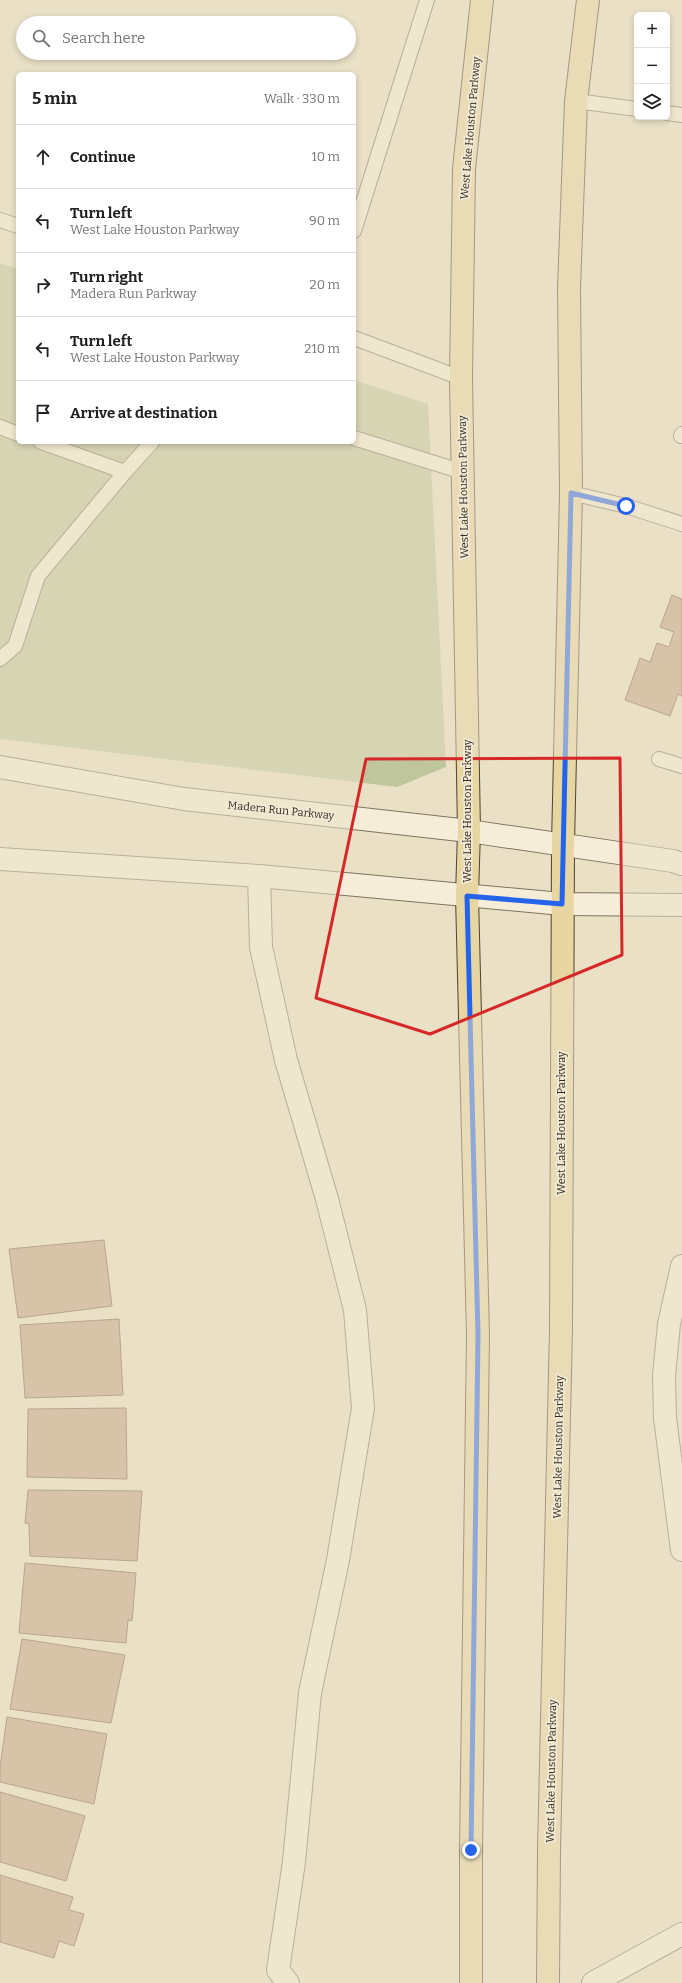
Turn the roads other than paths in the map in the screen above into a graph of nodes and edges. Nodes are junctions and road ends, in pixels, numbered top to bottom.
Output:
1 (426, 0) edge
2 (482, 0) edge
3 (588, 0) edge
4 (576, 101) junction
5 (634, 109) edge
6 (670, 114) edge
7 (682, 116) edge
8 (0, 220) edge
9 (16, 225) edge
10 (356, 225) edge
11 (356, 339) edge
12 (462, 378) junction
13 (0, 427) edge
14 (16, 433) edge
15 (356, 439) edge
16 (47, 444) edge
17 (150, 444) edge
18 (125, 472) junction
19 (463, 472) junction
20 (571, 493) junction
21 (682, 524) edge
22 (0, 660) edge
23 (659, 760) dead end
24 (682, 766) edge
25 (0, 767) edge
26 (469, 831) junction
27 (562, 844) junction
28 (0, 859) edge
29 (682, 864) edge
30 (259, 876) junction
31 (467, 896) junction
32 (562, 904) junction
33 (682, 905) edge
34 (682, 1266) edge
35 (682, 1550) edge
36 (682, 1934) edge
37 (288, 1983) edge
38 (471, 1983) edge
39 (548, 1983) edge
40 (594, 1983) edge

1 - 10 lane
2 - 12 main road, West Lake Houston Parkway
3 - 4 main road, West Lake Houston Parkway
4 - 5 lane
4 - 20 main road, West Lake Houston Parkway
6 - 7 lane
8 - 9 lane
11 - 12 lane
12 - 19 main road, West Lake Houston Parkway
13 - 14 lane
15 - 19 lane
16 - 18 lane
17 - 18 lane
18 - 22 lane
19 - 26 main road, West Lake Houston Parkway
20 - 21 lane
20 - 27 main road, West Lake Houston Parkway
23 - 24 lane
25 - 26 street, Madera Run Parkway
26 - 27 street, Madera Run Parkway
26 - 31 main road, West Lake Houston Parkway
27 - 29 street, Madera Run Parkway
27 - 32 main road, West Lake Houston Parkway
28 - 30 street
30 - 31 street
30 - 37 street
31 - 32 street
31 - 38 main road, West Lake Houston Parkway
32 - 33 street
32 - 39 main road, West Lake Houston Parkway
34 - 35 street
36 - 40 street

